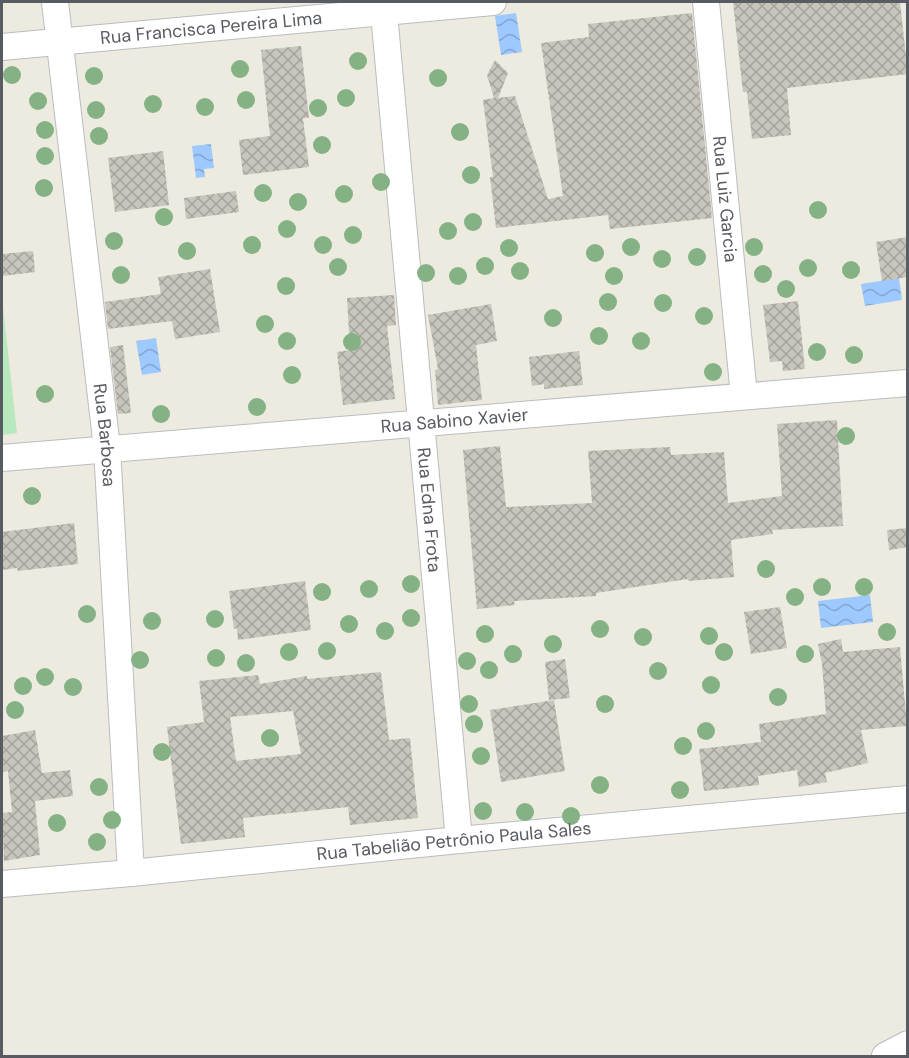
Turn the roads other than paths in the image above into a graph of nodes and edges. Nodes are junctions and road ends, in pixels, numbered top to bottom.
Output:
1 (55, 2) edge
2 (493, 2) edge
3 (706, 2) edge
4 (384, 7) edge
5 (59, 42) junction
6 (2, 47) edge
7 (908, 383) edge
8 (744, 396) junction
9 (421, 423) junction
10 (106, 448) junction
11 (2, 458) edge
12 (908, 799) edge
13 (459, 840) junction
14 (131, 873) junction
15 (2, 884) edge
16 (908, 1044) edge
17 (885, 1056) edge

1 - 5 street, Rua Barbosa
2 - 4 street, Rua Francisca Pereira Lima
3 - 8 street, Rua Luiz Garcia
4 - 5 street, Rua Francisca Pereira Lima
4 - 9 street, Rua Edna Frota
5 - 6 street, Rua Francisca Pereira Lima
5 - 10 street, Rua Barbosa
7 - 8 street, Rua Sabino Xavier
8 - 9 street, Rua Sabino Xavier
9 - 10 street, Rua Sabino Xavier
9 - 13 street, Rua Edna Frota
10 - 11 street, Rua Sabino Xavier
10 - 14 street, Rua Barbosa
12 - 13 street, Rua Tabelião Petrônio Paula Sales
13 - 14 street, Rua Tabelião Petrônio Paula Sales
14 - 15 street, Rua Tabelião Petrônio Paula Sales
16 - 17 street

